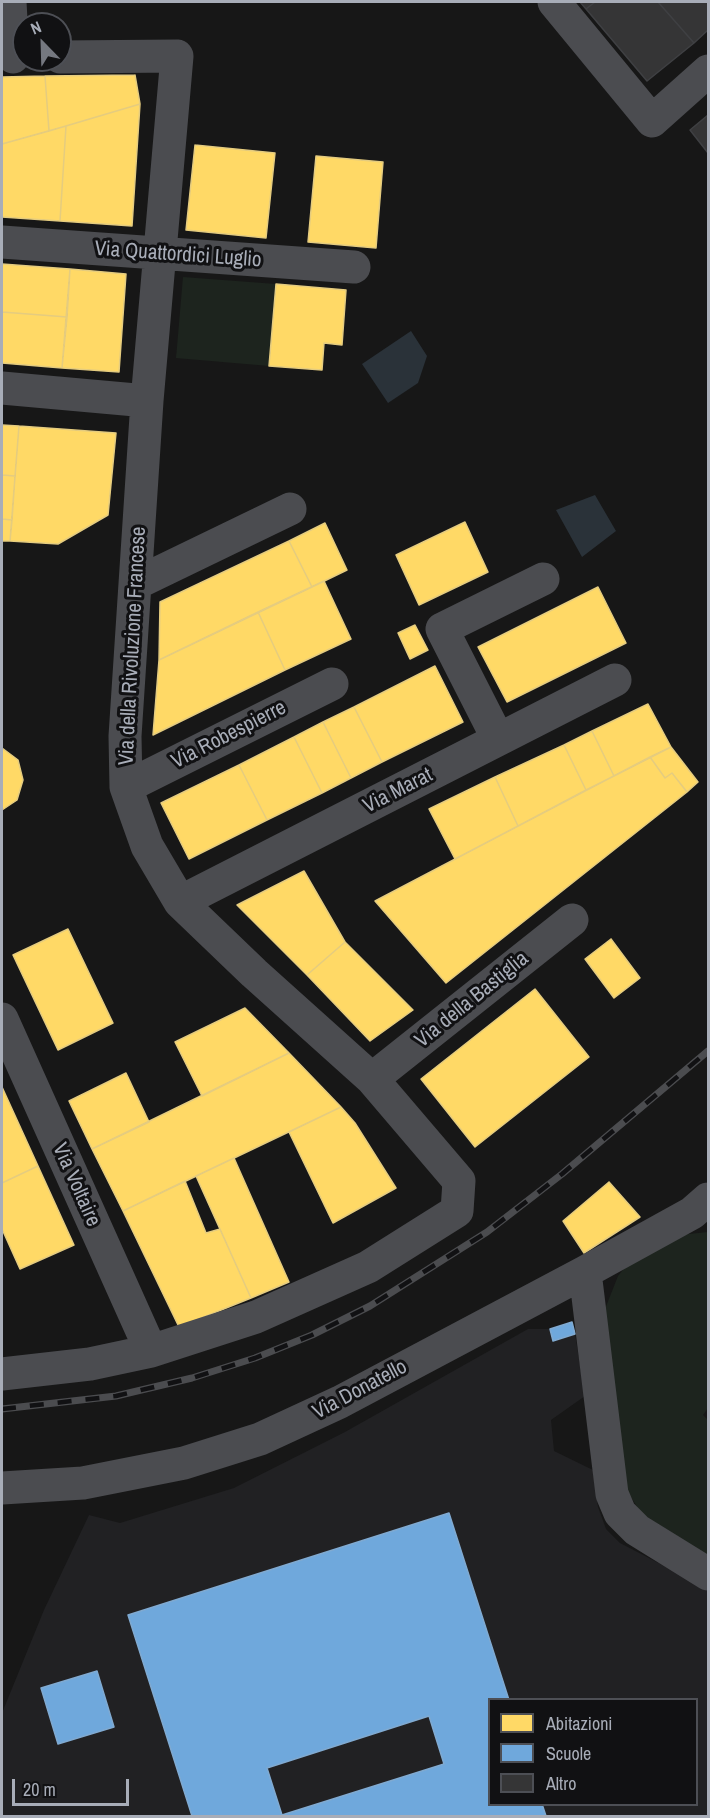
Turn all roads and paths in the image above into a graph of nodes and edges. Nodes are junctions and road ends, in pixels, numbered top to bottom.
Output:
1 (10, 2) edge
2 (554, 2) edge
3 (12, 39) edge
4 (72, 57) edge
5 (708, 71) edge
6 (2, 242) edge
7 (160, 255) junction
8 (354, 267) dead end
9 (2, 388) edge
10 (147, 400) junction
11 (290, 509) dead end
12 (543, 579) dead end
13 (137, 583) junction
14 (615, 680) dead end
15 (332, 684) dead end
16 (498, 740) junction
17 (126, 787) junction
18 (180, 902) junction
19 (572, 920) dead end
20 (2, 1019) edge
21 (372, 1079) junction
22 (703, 1209) edge
23 (585, 1272) junction
24 (151, 1351) junction
25 (2, 1374) edge
26 (2, 1488) edge
27 (708, 1574) edge

1 - 3 street
2 - 5 street
4 - 7 street, Via della Rivoluzione Francese
6 - 7 street, Via Quattordici Luglio
7 - 8 street, Via Quattordici Luglio
7 - 10 street, Via della Rivoluzione Francese
9 - 10 street
10 - 13 street, Via della Rivoluzione Francese
11 - 13 street
12 - 16 street
13 - 17 street, Via della Rivoluzione Francese
14 - 16 street, Via Marat
15 - 17 street, Via Robespierre
16 - 18 street, Via Marat
17 - 18 street, Via della Rivoluzione Francese
18 - 21 street, Via della Rivoluzione Francese
19 - 21 street, Via della Bastiglia
20 - 24 street, Via Voltaire
21 - 24 street, Via della Rivoluzione Francese
22 - 23 street, Via Donatello
23 - 26 street, Via Donatello
23 - 27 street
24 - 25 street

